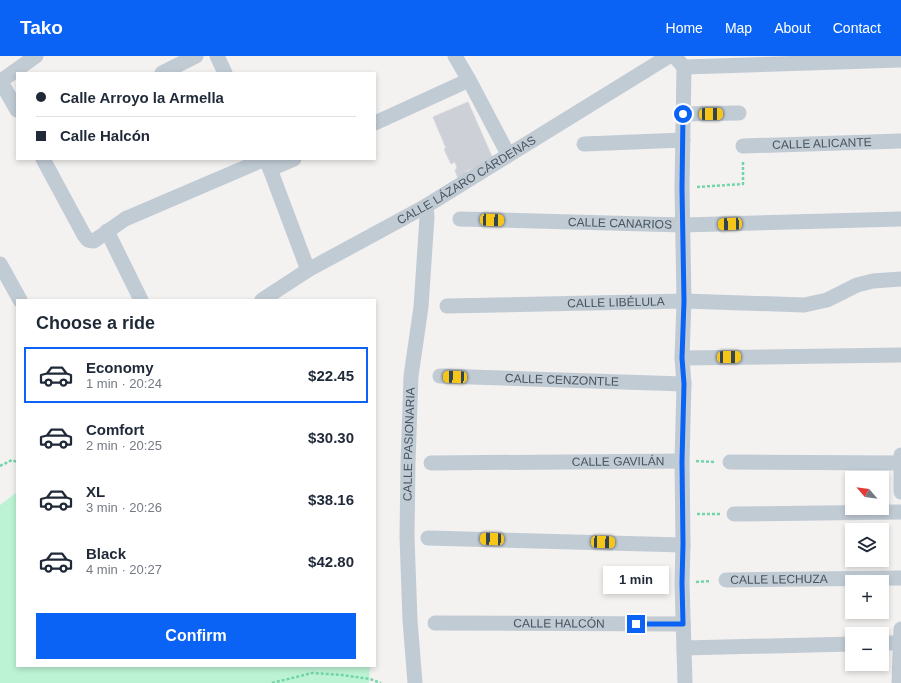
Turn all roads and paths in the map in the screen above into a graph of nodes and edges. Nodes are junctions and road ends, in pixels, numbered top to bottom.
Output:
1 (36, 56) edge
2 (196, 56) edge
3 (216, 56) edge
4 (454, 56) edge
5 (669, 56) edge
6 (674, 56) edge
7 (901, 60) edge
8 (647, 62) edge
9 (684, 67) junction
10 (164, 72) edge
11 (224, 72) edge
12 (0, 80) edge
13 (469, 80) junction
14 (16, 108) edge
15 (739, 113) dead end
16 (683, 114) junction
17 (376, 122) edge
18 (683, 140) junction
19 (901, 141) edge
20 (584, 144) dead end
21 (743, 146) dead end
22 (508, 154) junction
23 (44, 160) edge
24 (285, 160) edge
25 (267, 162) edge
26 (743, 184) dead end
27 (682, 188) junction
28 (426, 206) junction
29 (460, 218) dead end
30 (901, 219) edge
31 (683, 225) junction
32 (107, 231) junction
33 (0, 264) edge
34 (308, 270) junction
35 (901, 279) edge
36 (19, 299) edge
37 (141, 299) edge
38 (264, 299) edge
39 (684, 301) junction
40 (447, 306) dead end
41 (901, 355) edge
42 (682, 358) junction
43 (440, 376) dead end
44 (684, 384) junction
45 (901, 455) edge
46 (682, 461) junction
47 (16, 462) edge
48 (431, 462) dead end
49 (730, 462) joint
50 (901, 463) edge
51 (0, 466) edge
52 (901, 492) edge
53 (901, 512) edge
54 (682, 514) junction
55 (734, 514) joint
56 (428, 538) dead end
57 (683, 544) junction
58 (901, 578) edge
59 (726, 580) joint
60 (682, 583) junction
61 (435, 623) dead end
62 (683, 624) junction
63 (901, 636) edge
64 (889, 641) edge
65 (845, 644) edge
66 (684, 648) junction
67 (272, 683) edge
68 (381, 683) edge
69 (415, 683) edge
70 (685, 683) edge
71 (900, 683) edge

1 - 12 street
2 - 10 street
3 - 11 street
4 - 13 street
5 - 8 street, CALLE LÁZARO CÁRDENAS
6 - 9 street
7 - 9 street
8 - 22 street, CALLE LÁZARO CÁRDENAS
9 - 16 street
12 - 14 street
13 - 17 street
13 - 22 street
15 - 16 street
16 - 18 street
18 - 20 street
18 - 27 street
19 - 21 street, CALLE ALICANTE
22 - 28 street, CALLE LÁZARO CÁRDENAS
23 - 32 street
24 - 25 street
25 - 32 street
25 - 34 street
26 - 27 path
27 - 31 street
28 - 34 street, CALLE LÁZARO CÁRDENAS
28 - 69 street, CALLE PASIONARIA
29 - 31 street, CALLE CANARIOS
30 - 31 street, CALLE CANARIOS
31 - 39 street
32 - 37 street
33 - 36 street
34 - 38 street, CALLE LÁZARO CÁRDENAS
35 - 39 street, CALLE LIBÉLULA
39 - 40 street, CALLE LIBÉLULA
39 - 42 street
41 - 42 street
42 - 44 street
43 - 44 street, CALLE CENZONTLE
44 - 46 street
45 - 50 street
46 - 48 street, CALLE GAVILÁN
46 - 49 path, CALLE GAVILÁN
46 - 54 street
47 - 51 path
49 - 50 street
50 - 52 street
53 - 55 street
54 - 55 path
54 - 57 street
56 - 57 street
57 - 60 street
58 - 59 street, CALLE LECHUZA
59 - 60 path, CALLE LECHUZA
60 - 62 street
61 - 62 street, CALLE HALCÓN
62 - 66 street
63 - 64 street
63 - 71 street
65 - 66 street
66 - 70 street
67 - 68 path

